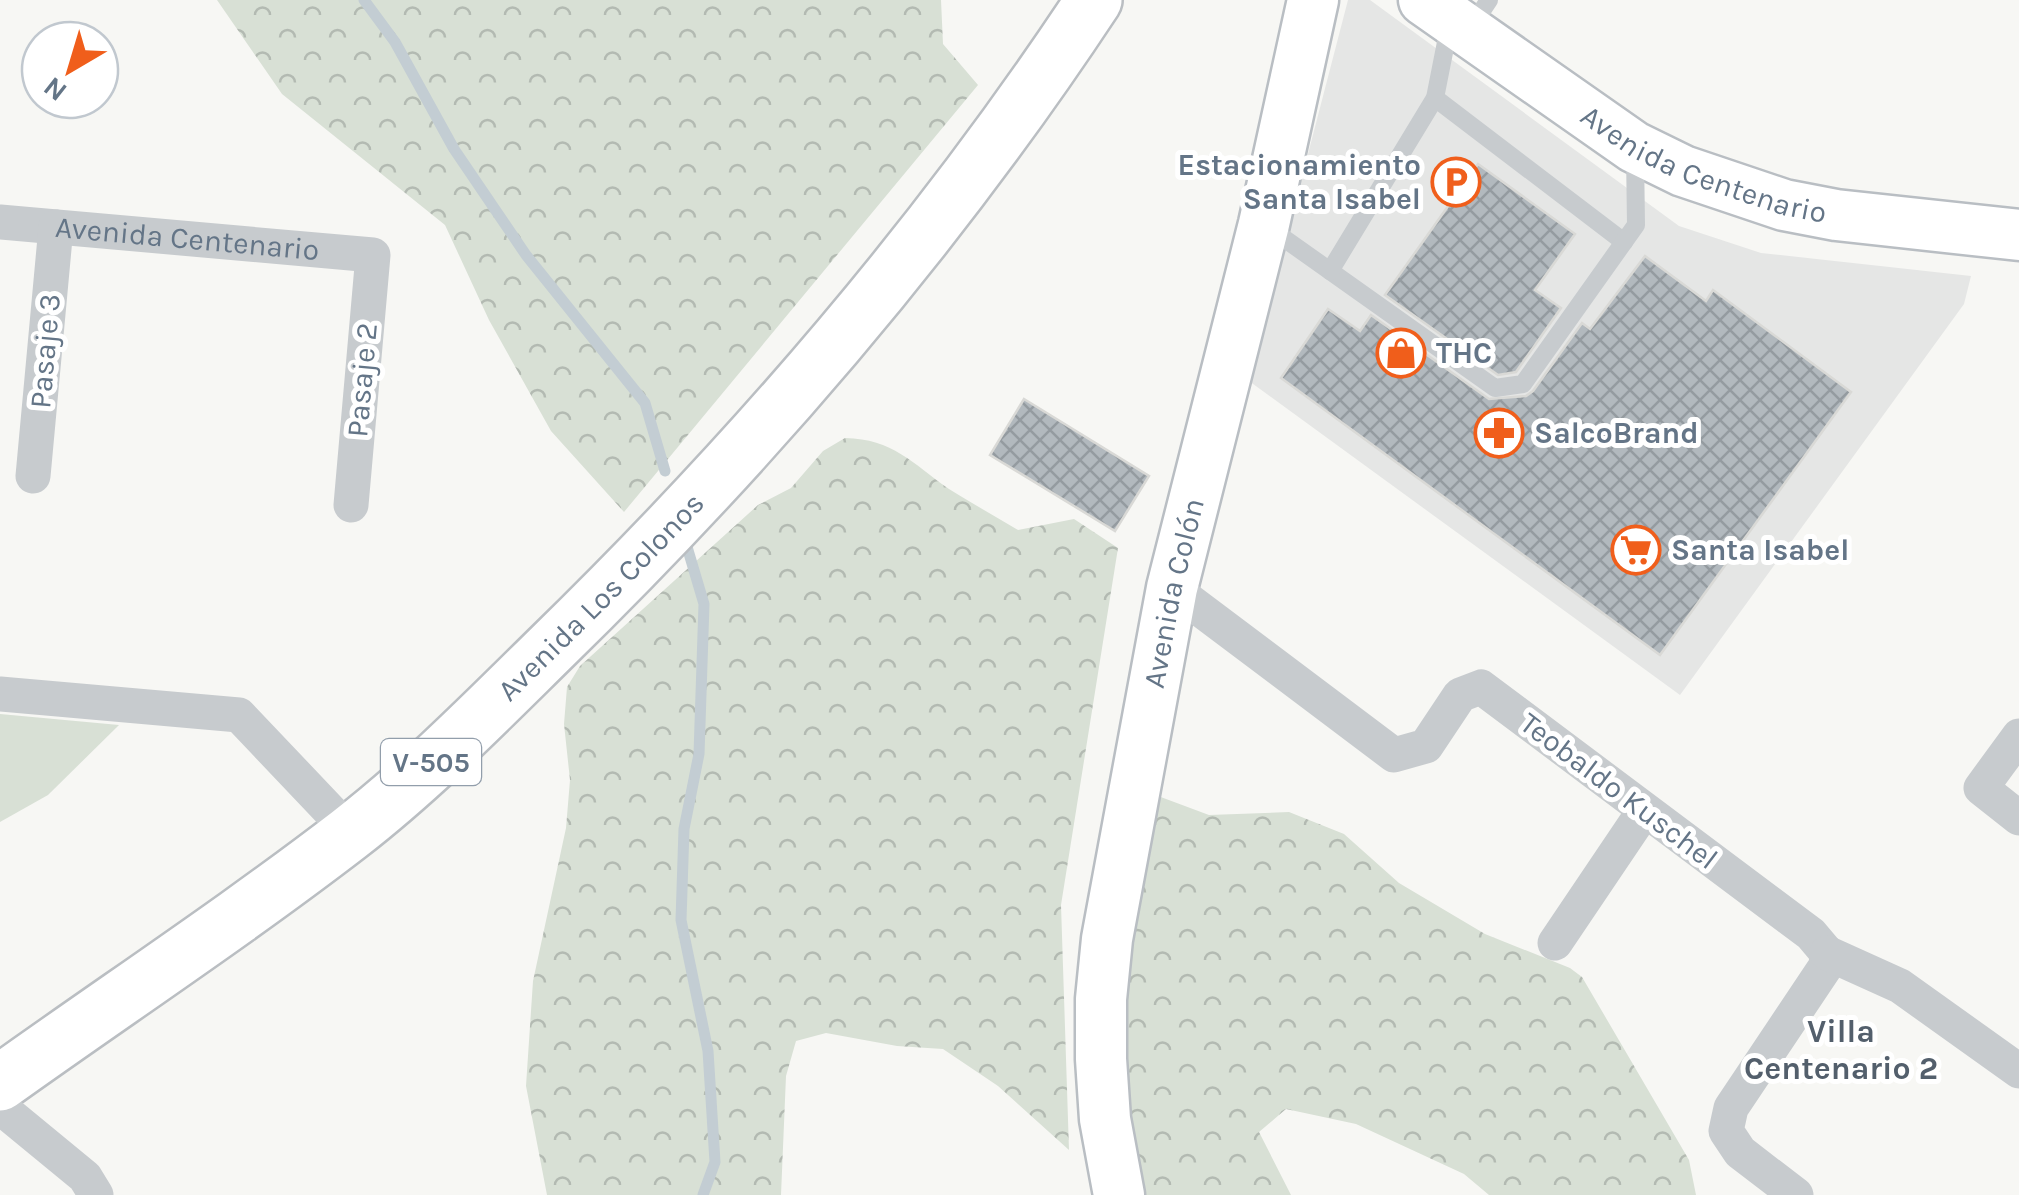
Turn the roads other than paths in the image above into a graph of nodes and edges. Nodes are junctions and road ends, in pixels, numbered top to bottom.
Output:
1 (1094, 0) edge
2 (1313, 0) edge
3 (1458, 13) edge
4 (1435, 98) junction
5 (1634, 147) junction
6 (0, 222) edge
7 (1264, 224) junction
8 (56, 227) junction
9 (2019, 236) edge
10 (1624, 242) junction
11 (373, 255) joint
12 (1330, 271) junction
13 (33, 476) dead end
14 (350, 505) dead end
15 (1172, 588) junction
16 (0, 694) edge
17 (2019, 736) edge
18 (1644, 811) junction
19 (2019, 818) edge
20 (350, 833) junction
21 (1554, 943) dead end
22 (1827, 953) junction
23 (2019, 1072) edge
24 (0, 1083) edge
25 (0, 1107) edge
26 (96, 1195) edge
27 (1119, 1195) edge
28 (1796, 1195) edge

1 - 20 main road, Avenida Los Colonos / V-505
2 - 7 main road, Avenida Colón
3 - 4 lane
3 - 5 main road, Avenida Centenario
4 - 10 lane
4 - 12 lane
5 - 9 main road, Avenida Centenario
5 - 10 lane
6 - 8 street, Avenida Centenario
7 - 12 lane
7 - 15 main road, Avenida Colón
8 - 11 street, Avenida Centenario
8 - 13 street, Pasaje 3
10 - 12 lane
11 - 14 street, Pasaje 2
15 - 18 street, Teobaldo Kuschel
15 - 27 main road, Avenida Colón
16 - 20 street
17 - 19 street
18 - 21 street
18 - 22 street, Teobaldo Kuschel
20 - 24 main road, Avenida Los Colonos / V-505
22 - 23 street
22 - 28 street
25 - 26 street

